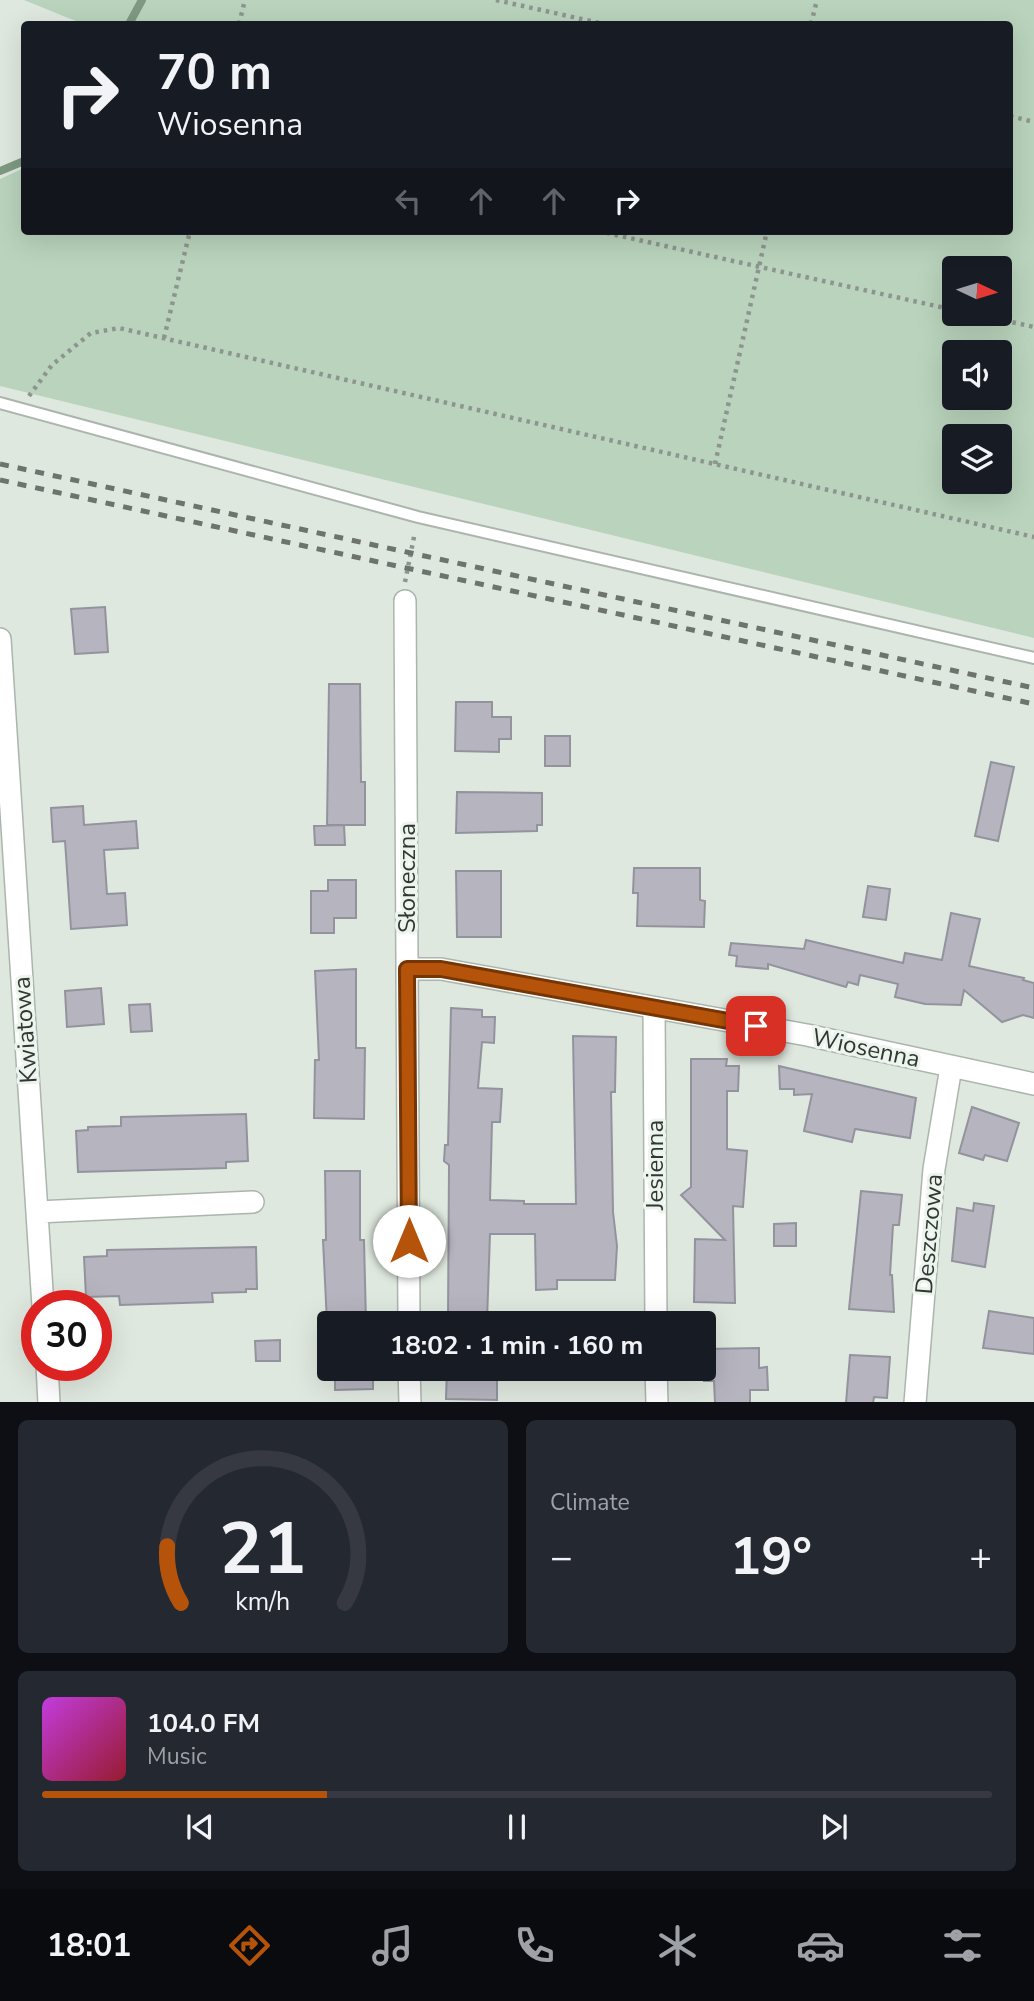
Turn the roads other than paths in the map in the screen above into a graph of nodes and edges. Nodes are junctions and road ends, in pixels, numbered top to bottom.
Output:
1 (0, 403) edge
2 (405, 601) dead end
3 (0, 639) edge
4 (1034, 658) edge
5 (407, 969) junction
6 (654, 1008) junction
7 (951, 1067) junction
8 (1034, 1084) edge
9 (253, 1202) dead end
10 (37, 1212) junction
11 (42, 1290) edge
12 (409, 1311) edge
13 (656, 1311) edge
14 (48, 1381) edge
15 (409, 1381) edge
16 (656, 1381) edge
17 (49, 1402) edge
18 (410, 1402) edge
19 (657, 1402) edge
20 (915, 1402) edge

1 - 4 lane
2 - 5 street, Słoneczna
3 - 10 street, Kwiatowa
5 - 6 street, Wiosenna
5 - 12 street, Słoneczna
6 - 7 street, Wiosenna
6 - 13 street, Jesienna
7 - 8 street, Wiosenna
7 - 20 street, Deszczowa
9 - 10 street
10 - 11 street, Kwiatowa
14 - 17 street
15 - 18 street
16 - 19 street

